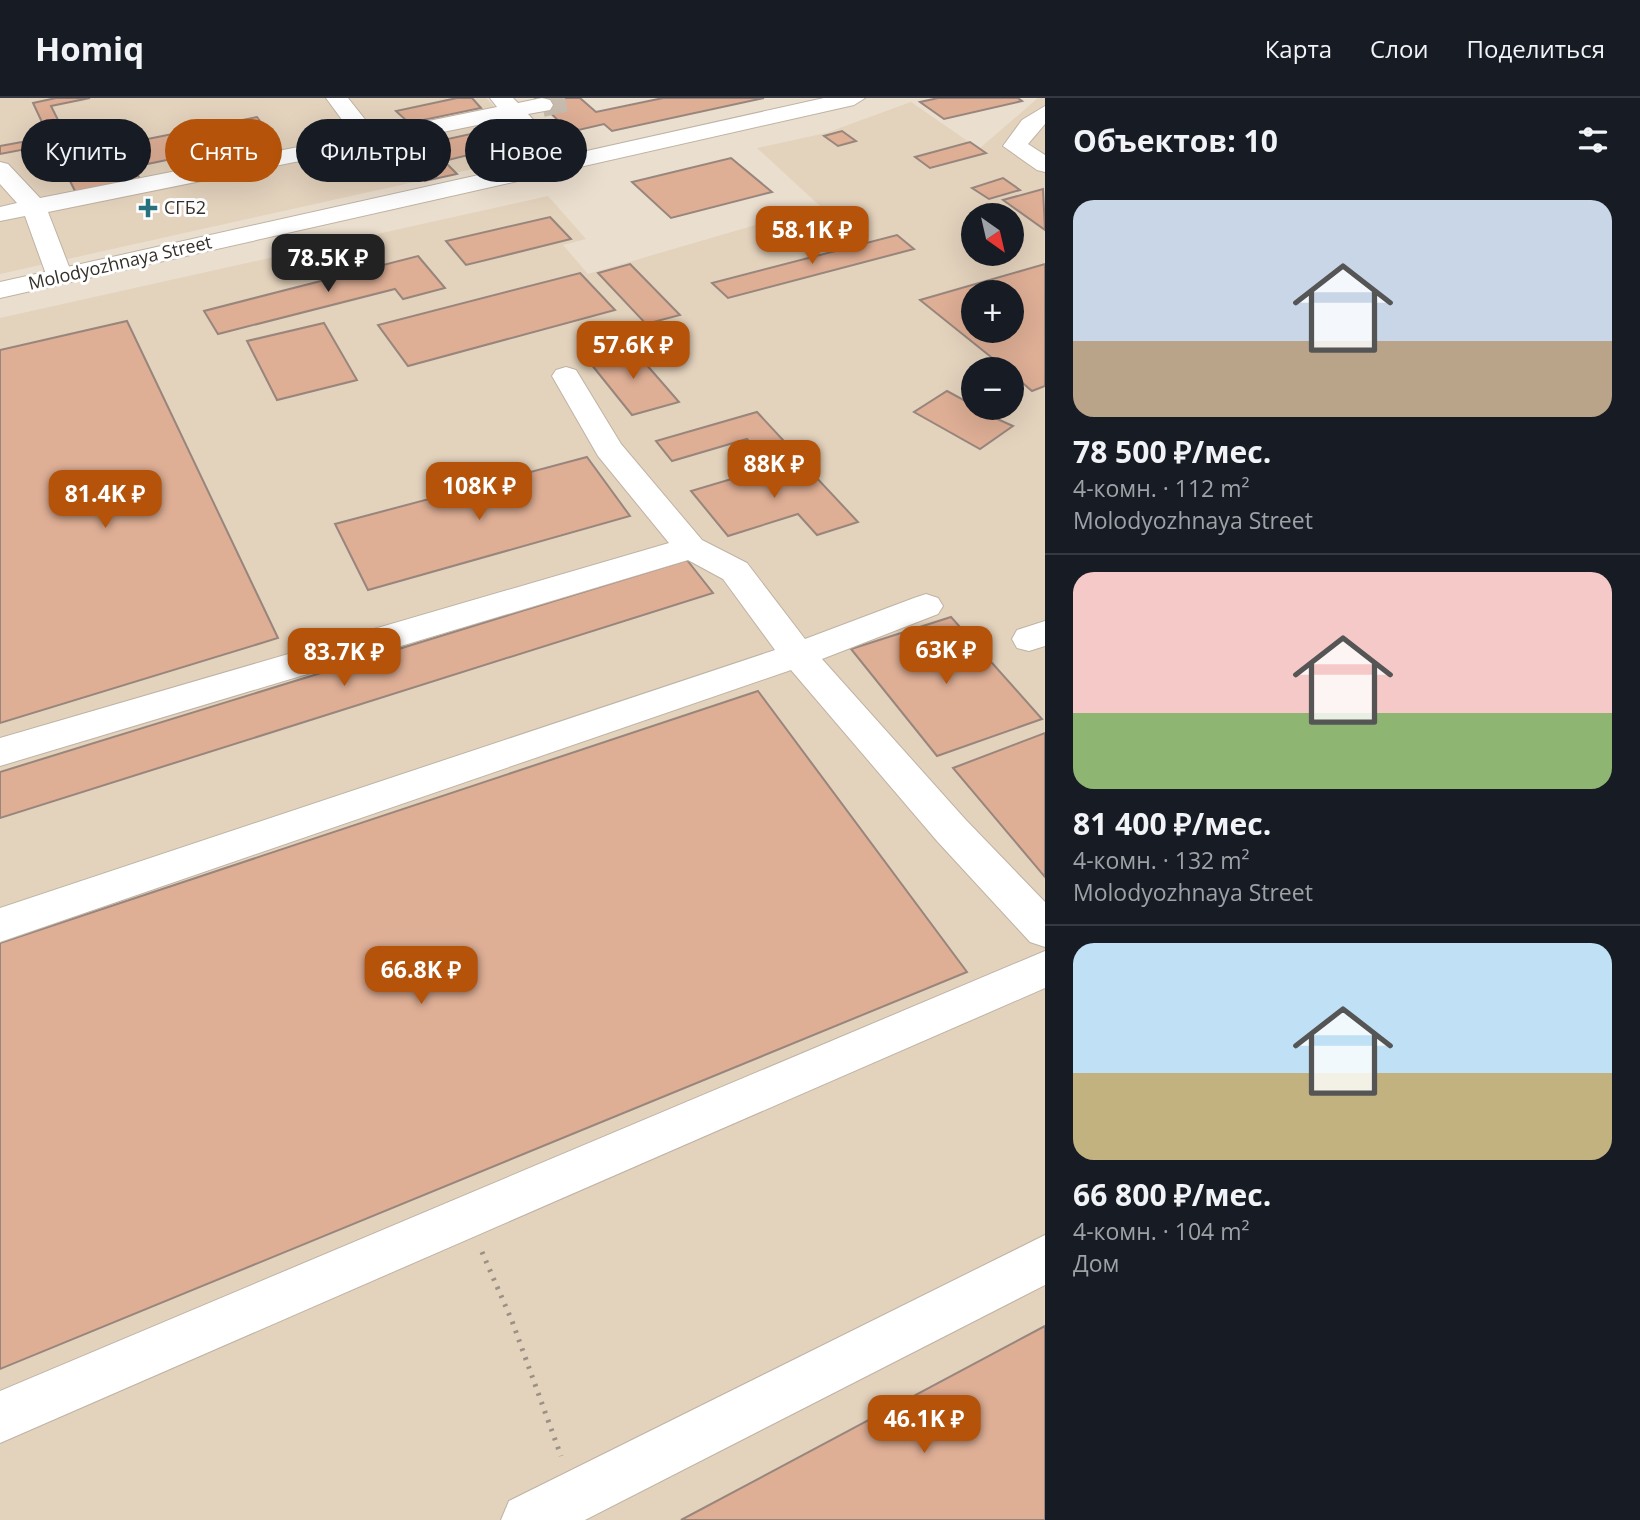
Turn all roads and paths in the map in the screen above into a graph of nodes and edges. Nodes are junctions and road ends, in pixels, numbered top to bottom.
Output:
1 (337, 98) edge
2 (854, 98) edge
3 (508, 104) edge
4 (542, 105) dead end
5 (1045, 113) edge
6 (353, 119) edge
7 (450, 119) edge
8 (521, 119) edge
9 (296, 155) edge
10 (587, 157) edge
11 (1045, 165) edge
12 (0, 169) edge
13 (477, 182) edge
14 (34, 207) junction
15 (0, 214) edge
16 (60, 277) junction
17 (0, 290) edge
18 (566, 376) dead end
19 (691, 548) junction
20 (926, 606) dead end
21 (799, 655) junction
22 (0, 752) edge
23 (0, 925) edge
24 (1045, 930) edge
25 (1045, 969) edge
26 (1045, 1259) edge
27 (490, 1273) dead end
28 (0, 1417) edge
29 (544, 1417) dead end
30 (528, 1520) edge

1 - 6 street
2 - 10 street, Molodyozhnaya Street
3 - 4 street
3 - 7 street
3 - 8 street
5 - 11 street
9 - 14 street
12 - 14 street
13 - 16 street, Molodyozhnaya Street
14 - 15 street
14 - 16 street
16 - 17 street, Molodyozhnaya Street
18 - 19 street
19 - 21 street
19 - 22 street
20 - 21 street
21 - 23 street
21 - 24 street
25 - 28 street
26 - 30 street
27 - 29 path

